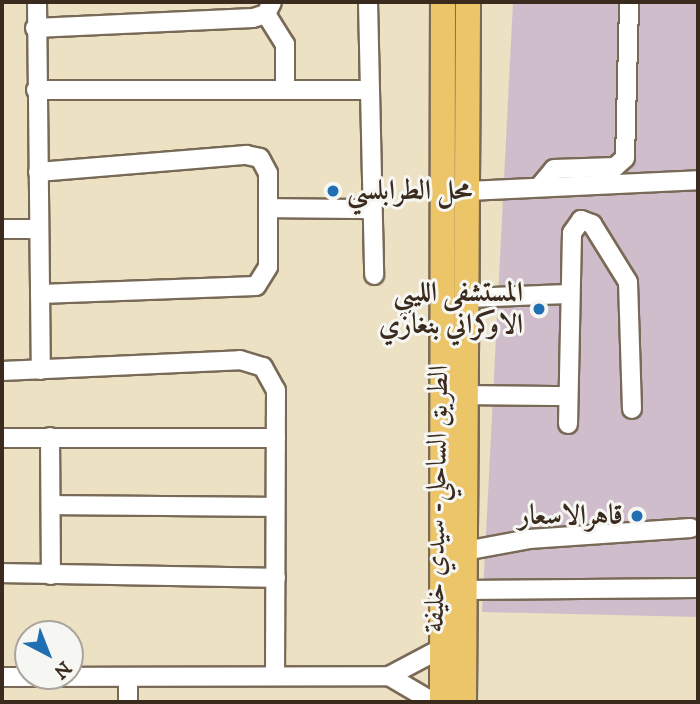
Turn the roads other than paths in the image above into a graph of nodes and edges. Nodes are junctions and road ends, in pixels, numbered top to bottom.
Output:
1 (37, 2) edge
2 (368, 2) edge
3 (443, 2) edge
4 (468, 2) edge
5 (629, 2) edge
6 (269, 8) edge
7 (36, 28) junction
8 (36, 90) junction
9 (285, 90) junction
10 (370, 90) junction
11 (38, 172) junction
12 (698, 180) edge
13 (539, 187) junction
14 (468, 191) junction
15 (268, 208) junction
16 (372, 209) junction
17 (2, 229) edge
18 (39, 229) junction
19 (374, 275) dead end
20 (40, 294) junction
21 (569, 294) junction
22 (468, 298) junction
23 (41, 370) junction
24 (2, 371) edge
25 (469, 395) junction
26 (569, 396) junction
27 (632, 409) dead end
28 (568, 424) dead end
29 (50, 437) junction
30 (2, 438) edge
31 (275, 438) junction
32 (51, 505) junction
33 (275, 507) junction
34 (691, 528) dead end
35 (465, 551) junction
36 (2, 573) edge
37 (51, 575) junction
38 (275, 578) junction
39 (698, 588) edge
40 (464, 590) junction
41 (442, 648) junction
42 (275, 676) junction
43 (389, 676) junction
44 (2, 677) edge
45 (128, 678) junction
46 (128, 702) edge
47 (433, 702) edge
48 (442, 702) edge
49 (464, 702) edge

1 - 7 street
2 - 10 street
3 - 41 highway
4 - 14 highway, الطريق الساحلي- سيدي خليفة
5 - 13 street
6 - 7 street
6 - 9 street
7 - 8 street
8 - 9 street
8 - 11 street
9 - 10 street
10 - 16 street
11 - 15 street
11 - 18 street
12 - 13 street
13 - 14 street
14 - 22 highway, الطريق الساحلي- سيدي خليفة
15 - 16 street
15 - 20 street
16 - 19 street
17 - 18 street
18 - 20 street
20 - 23 street
21 - 22 street
21 - 26 street
21 - 27 street
22 - 25 highway, الطريق الساحلي- سيدي خليفة
23 - 24 street
23 - 31 street
25 - 26 street
25 - 35 highway, الطريق الساحلي- سيدي خليفة
26 - 28 street
29 - 30 street
29 - 31 street
29 - 32 street
31 - 33 street
32 - 33 street
32 - 37 street
33 - 38 street
34 - 35 street
35 - 40 highway, الطريق الساحلي- سيدي خليفة
36 - 37 street
37 - 38 street
38 - 42 street
39 - 40 street
40 - 49 highway, الطريق الساحلي- سيدي خليفة
41 - 43 street
41 - 48 highway
42 - 43 street
42 - 45 street
43 - 47 street
44 - 45 street
45 - 46 street

